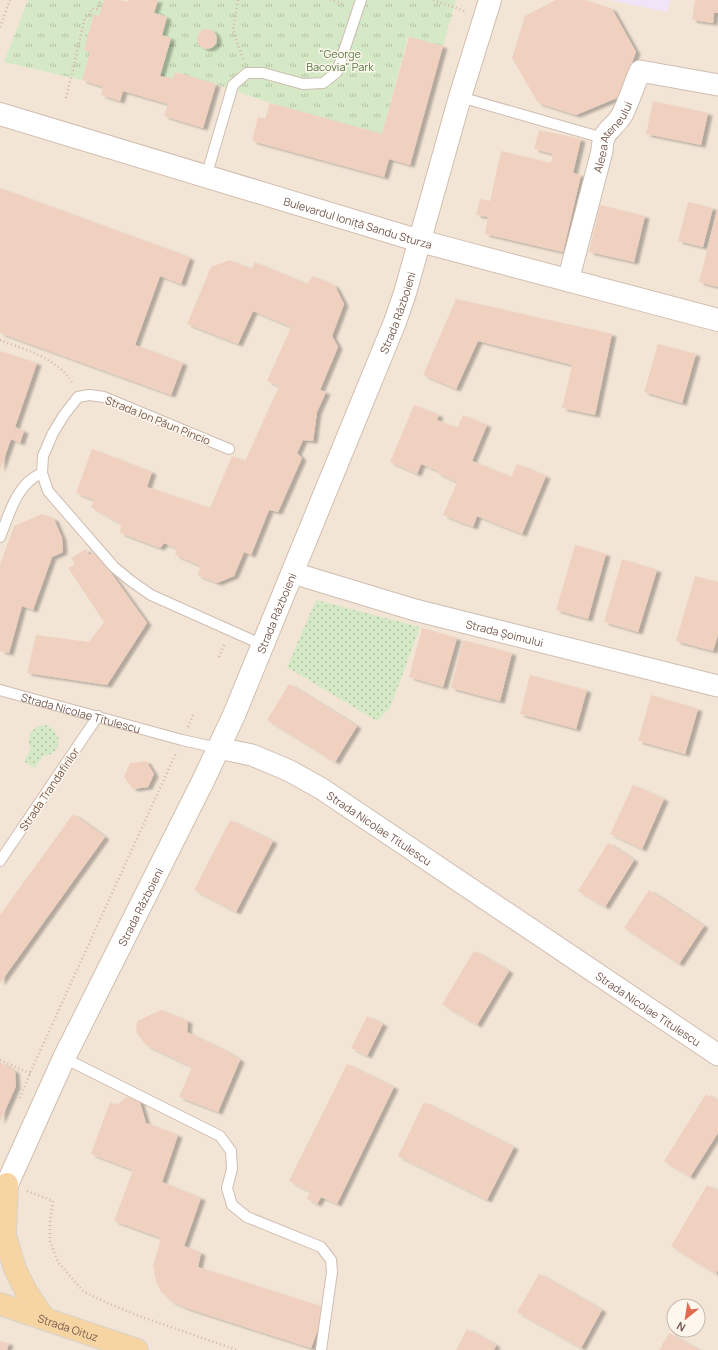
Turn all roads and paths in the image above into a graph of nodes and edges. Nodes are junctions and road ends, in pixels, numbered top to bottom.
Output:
1 (10, 0) edge
2 (100, 0) edge
3 (238, 0) edge
4 (361, 0) edge
5 (432, 0) edge
6 (487, 8) edge
7 (0, 27) edge
8 (247, 73) junction
9 (718, 85) edge
10 (460, 97) junction
11 (66, 98) dead end
12 (0, 114) edge
13 (603, 138) junction
14 (206, 177) junction
15 (420, 241) junction
16 (568, 280) junction
17 (718, 320) edge
18 (0, 340) edge
19 (78, 397) junction
20 (229, 449) dead end
21 (42, 473) junction
22 (0, 537) edge
23 (293, 573) junction
24 (263, 645) junction
25 (718, 686) edge
26 (0, 690) edge
27 (194, 713) dead end
28 (98, 716) junction
29 (182, 740) junction
30 (218, 748) junction
31 (0, 861) edge
32 (718, 1055) edge
33 (64, 1058) junction
34 (0, 1060) edge
35 (30, 1073) junction
36 (53, 1084) junction
37 (19, 1101) dead end
38 (4, 1192) edge
39 (0, 1304) edge
40 (44, 1318) junction
41 (137, 1350) edge
42 (237, 1350) edge
43 (321, 1350) edge

1 - 7 path
2 - 11 path
3 - 8 path
4 - 8 lane
5 - 6 path
6 - 10 street, Strada Războieni
8 - 14 lane
9 - 13 street, Aleea Ateneului
10 - 13 lane
10 - 15 street, Strada Războieni
12 - 14 street, Bulevardul Ioniță Sandu Sturza
13 - 16 street, Aleea Ateneului
14 - 15 street, Bulevardul Ioniță Sandu Sturza
15 - 16 street, Bulevardul Ioniță Sandu Sturza
15 - 23 street, Strada Războieni
16 - 17 street, Bulevardul Ioniță Sandu Sturza
18 - 19 path
19 - 20 lane, Strada Ion Păun Pincio
19 - 21 lane
21 - 22 lane
21 - 24 lane
23 - 24 street, Strada Războieni
23 - 25 street, Strada Șoimului
24 - 30 street, Strada Războieni
26 - 28 lane, Strada Nicolae Titulescu
27 - 29 path
28 - 29 lane, Strada Nicolae Titulescu
28 - 31 lane, Strada Trandafirilor
29 - 30 lane, Strada Nicolae Titulescu
29 - 35 path
30 - 32 street, Strada Nicolae Titulescu
30 - 33 street, Strada Războieni
33 - 36 street, Strada Războieni
33 - 43 lane
34 - 35 path
35 - 36 path
35 - 37 path
36 - 38 street, Strada Războieni
38 - 40 main road
38 - 42 path
39 - 40 main road, Strada Oituz
40 - 41 main road, Strada Oituz

